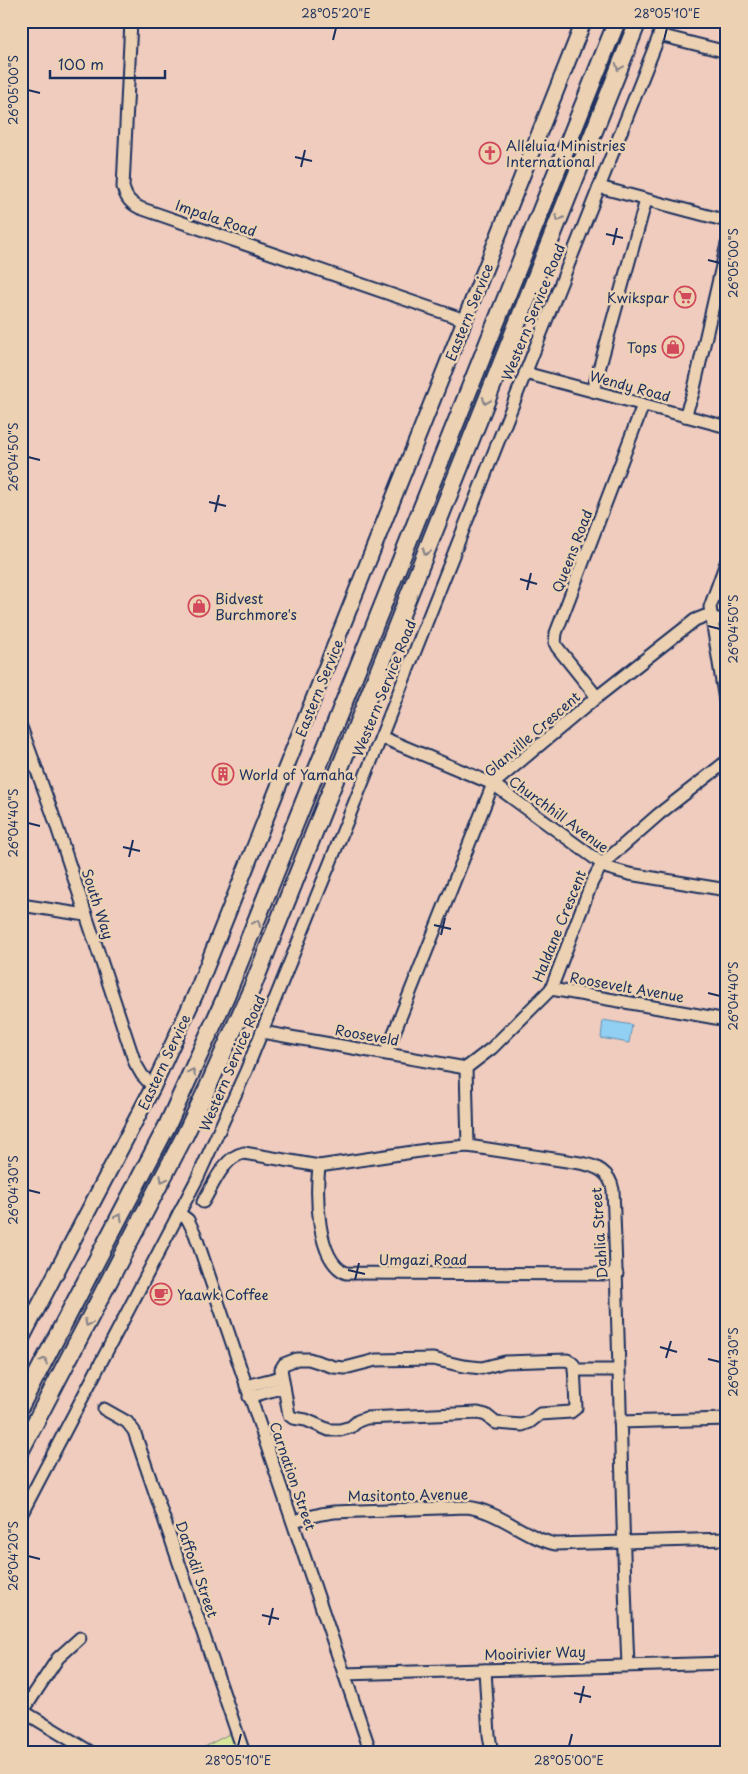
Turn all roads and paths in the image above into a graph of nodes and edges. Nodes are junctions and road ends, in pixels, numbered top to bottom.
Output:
1 (131, 21) edge
2 (584, 21) edge
3 (616, 21) edge
4 (638, 21) edge
5 (665, 21) edge
6 (659, 35) junction
7 (727, 52) edge
8 (599, 187) junction
9 (646, 200) junction
10 (727, 221) edge
11 (727, 244) edge
12 (465, 320) junction
13 (525, 373) junction
14 (593, 391) junction
15 (643, 405) junction
16 (685, 416) junction
17 (727, 427) edge
18 (727, 560) edge
19 (711, 617) junction
20 (727, 621) edge
21 (598, 697) junction
22 (727, 713) edge
23 (21, 726) edge
24 (381, 737) junction
25 (727, 761) edge
26 (493, 784) junction
27 (602, 864) junction
28 (727, 890) edge
29 (21, 905) edge
30 (86, 915) junction
31 (552, 989) junction
32 (727, 1020) edge
33 (262, 1032) junction
34 (386, 1053) junction
35 (466, 1068) junction
36 (153, 1087) junction
37 (468, 1146) junction
38 (319, 1166) junction
39 (203, 1202) dead end
40 (179, 1213) junction
41 (617, 1274) junction
42 (21, 1340) edge
43 (574, 1370) junction
44 (618, 1370) junction
45 (283, 1382) junction
46 (248, 1392) junction
47 (21, 1404) edge
48 (104, 1409) dead end
49 (727, 1419) edge
50 (620, 1422) junction
51 (21, 1450) edge
52 (21, 1514) edge
53 (292, 1522) junction
54 (727, 1539) edge
55 (623, 1542) junction
56 (80, 1638) dead end
57 (727, 1664) edge
58 (628, 1665) junction
59 (486, 1670) junction
60 (344, 1674) junction
61 (22, 1710) edge
62 (92, 1753) edge
63 (244, 1753) edge
64 (371, 1753) edge
65 (492, 1753) edge

1 - 12 street, Impala Road
2 - 12 main road, Eastern Service
47 -> 3 highway
4 -> 51 highway
5 - 6 street, Western Service Road
6 - 7 street
6 - 8 street, Western Service Road
8 - 9 street
8 - 13 street, Western Service Road
9 - 10 street
9 - 14 street
11 - 16 street
12 - 36 main road, Eastern Service
13 - 14 street, Wendy Road
13 - 24 street, Western Service Road
14 - 15 street, Wendy Road
15 - 16 street, Wendy Road
15 - 21 street, Queens Road
16 - 17 street, Wendy Road
18 - 19 street
19 - 20 street
19 - 21 street, Glanville Crescent
19 - 22 street
21 - 26 street, Glanville Crescent
23 - 30 street, South Way
24 - 26 street, Churchhill Avenue
24 - 33 street, Western Service Road
25 - 27 street, Haldane Crescent
26 - 27 street, Churchhill Avenue
26 - 34 street, Glanville Crescent
27 - 28 street, Churchhill Avenue
27 - 31 street, Haldane Crescent
29 - 30 street
30 - 36 street, South Way
31 - 32 street, Roosevelt Avenue
31 - 35 street, Haldane Crescent
33 - 34 street, Rooseveld
33 - 40 street, Western Service Road
34 - 35 street, Rooseveld
35 - 37 street
36 - 42 main road, Eastern Service
37 - 38 street, Dahlia Street
37 - 41 street, Dahlia Street
38 - 39 street, Dahlia Street
38 - 41 street, Umgazi Road
40 - 46 street, Carnation Street
40 - 52 street, Western Service Road
41 - 44 street, Dahlia Street
43 - 44 street
43 - 45 street
43 - 45 street
44 - 50 street, Dahlia Street
45 - 46 street
46 - 53 street, Carnation Street
48 - 63 street, Daffodil Street
49 - 50 street
50 - 55 street, Dahlia Street
53 - 55 street, Masitonto Avenue
53 - 60 street, Carnation Street
54 - 55 street, Masitonto Avenue
55 - 58 street, Dahlia Street
56 - 61 street
57 - 58 street, Mooirivier Way
58 - 59 street, Mooirivier Way
59 - 60 street, Mooirivier Way
59 - 65 street
60 - 64 street, Carnation Street
61 - 62 street

